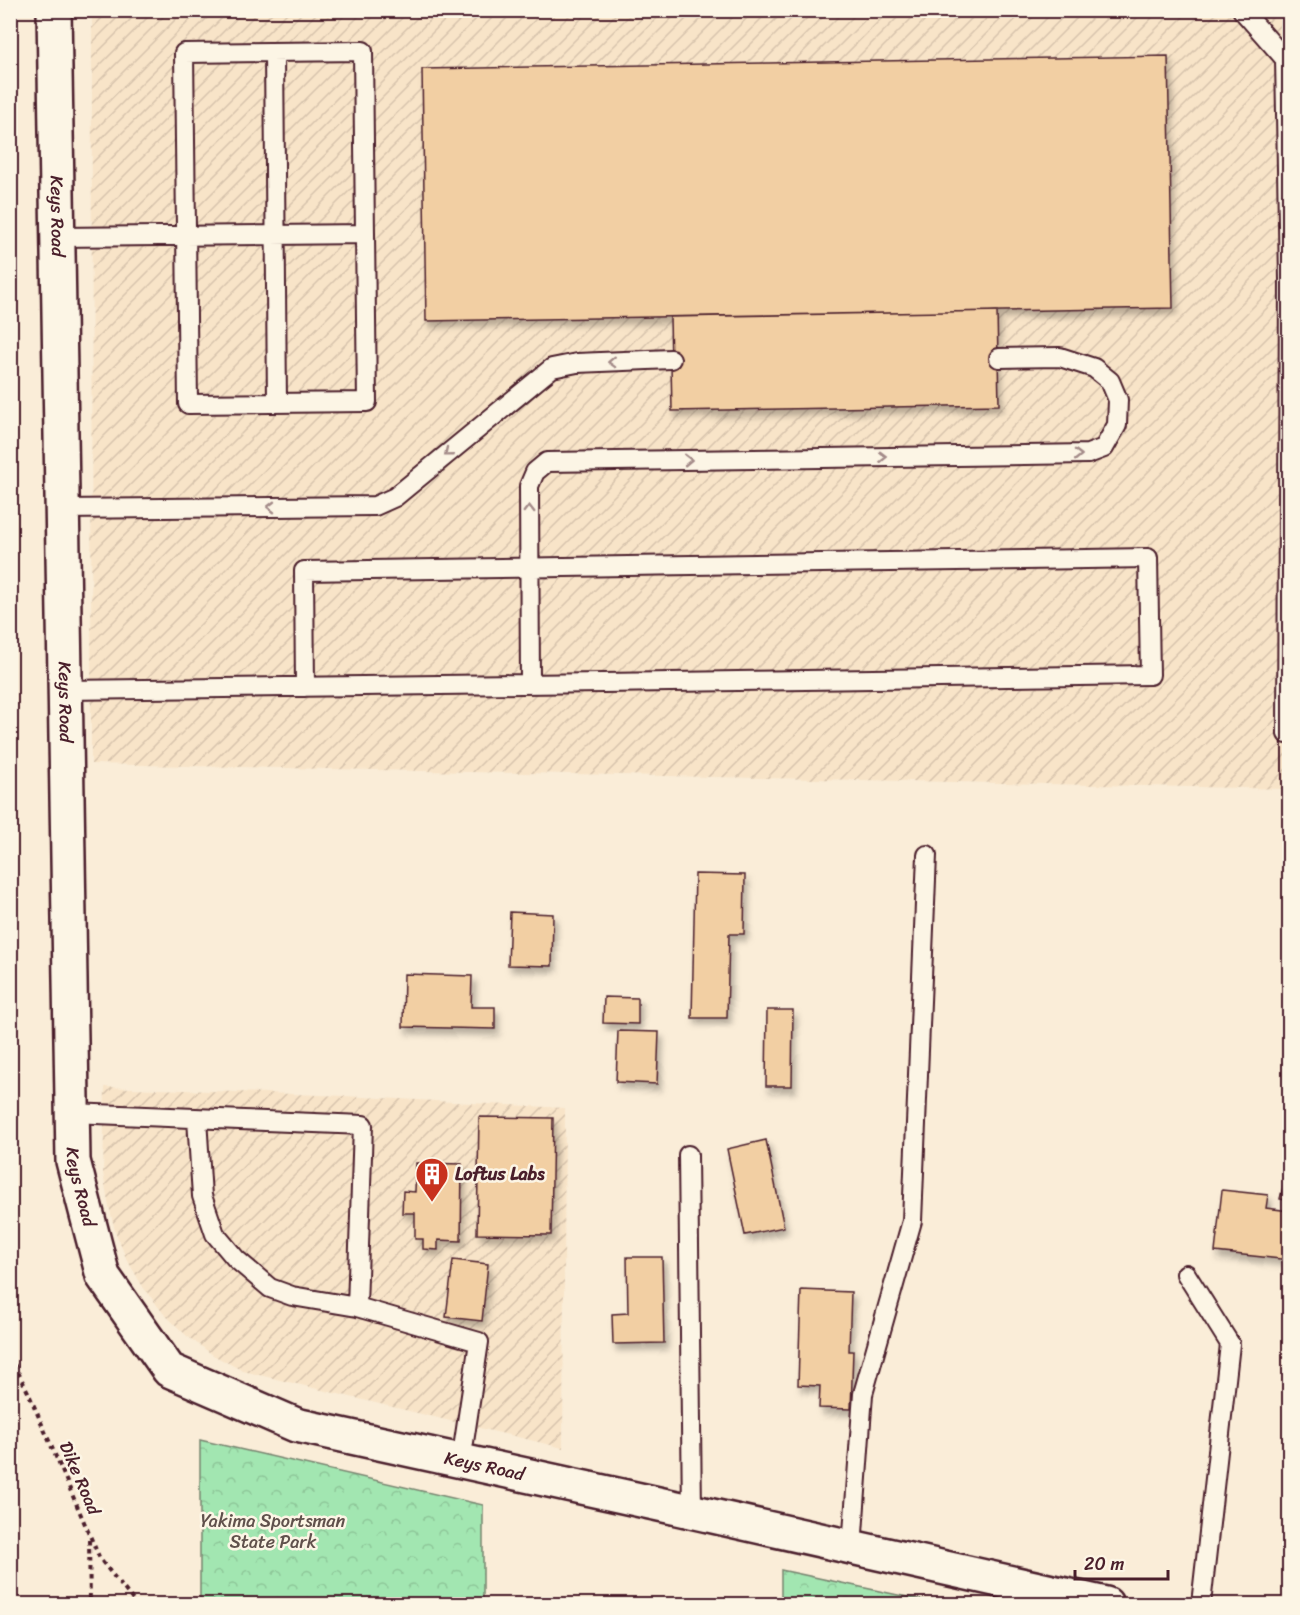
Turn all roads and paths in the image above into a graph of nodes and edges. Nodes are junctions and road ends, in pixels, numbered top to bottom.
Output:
1 (54, 10) edge
2 (1242, 10) edge
3 (274, 52) junction
4 (365, 234) junction
5 (186, 235) junction
6 (275, 235) junction
7 (57, 237) junction
8 (999, 358) dead end
9 (671, 359) dead end
10 (277, 403) junction
11 (62, 509) junction
12 (529, 568) junction
13 (530, 684) junction
14 (305, 687) junction
15 (65, 690) junction
16 (1288, 734) edge
17 (927, 855) dead end
18 (72, 1113) junction
19 (197, 1119) junction
20 (688, 1155) dead end
21 (1186, 1274) dead end
22 (357, 1307) junction
23 (10, 1356) edge
24 (461, 1462) junction
25 (692, 1512) junction
26 (90, 1536) junction
27 (852, 1547) junction
28 (90, 1605) edge
29 (136, 1605) edge
30 (1106, 1605) edge
31 (1201, 1605) edge

1 - 7 street, Keys Road
2 - 16 lane
3 - 4 lane
3 - 5 lane
3 - 6 lane
4 - 6 lane
4 - 10 lane
5 - 6 lane
5 - 7 lane
5 - 10 lane
6 - 10 lane
7 - 11 street, Keys Road
12 -> 8 lane
9 -> 11 lane
11 - 15 street, Keys Road
12 - 13 lane
12 - 13 lane
12 - 14 lane
13 - 14 lane
14 - 15 lane
15 - 18 street, Keys Road
17 - 27 lane
18 - 19 lane
18 - 24 street, Keys Road
19 - 22 lane
19 - 22 lane
20 - 25 lane
21 - 31 lane
22 - 24 lane
23 - 26 path, Dike Road
24 - 25 street, Keys Road
25 - 27 street, Keys Road
26 - 28 path
26 - 29 path, Dike Road
27 - 30 street, Keys Road

